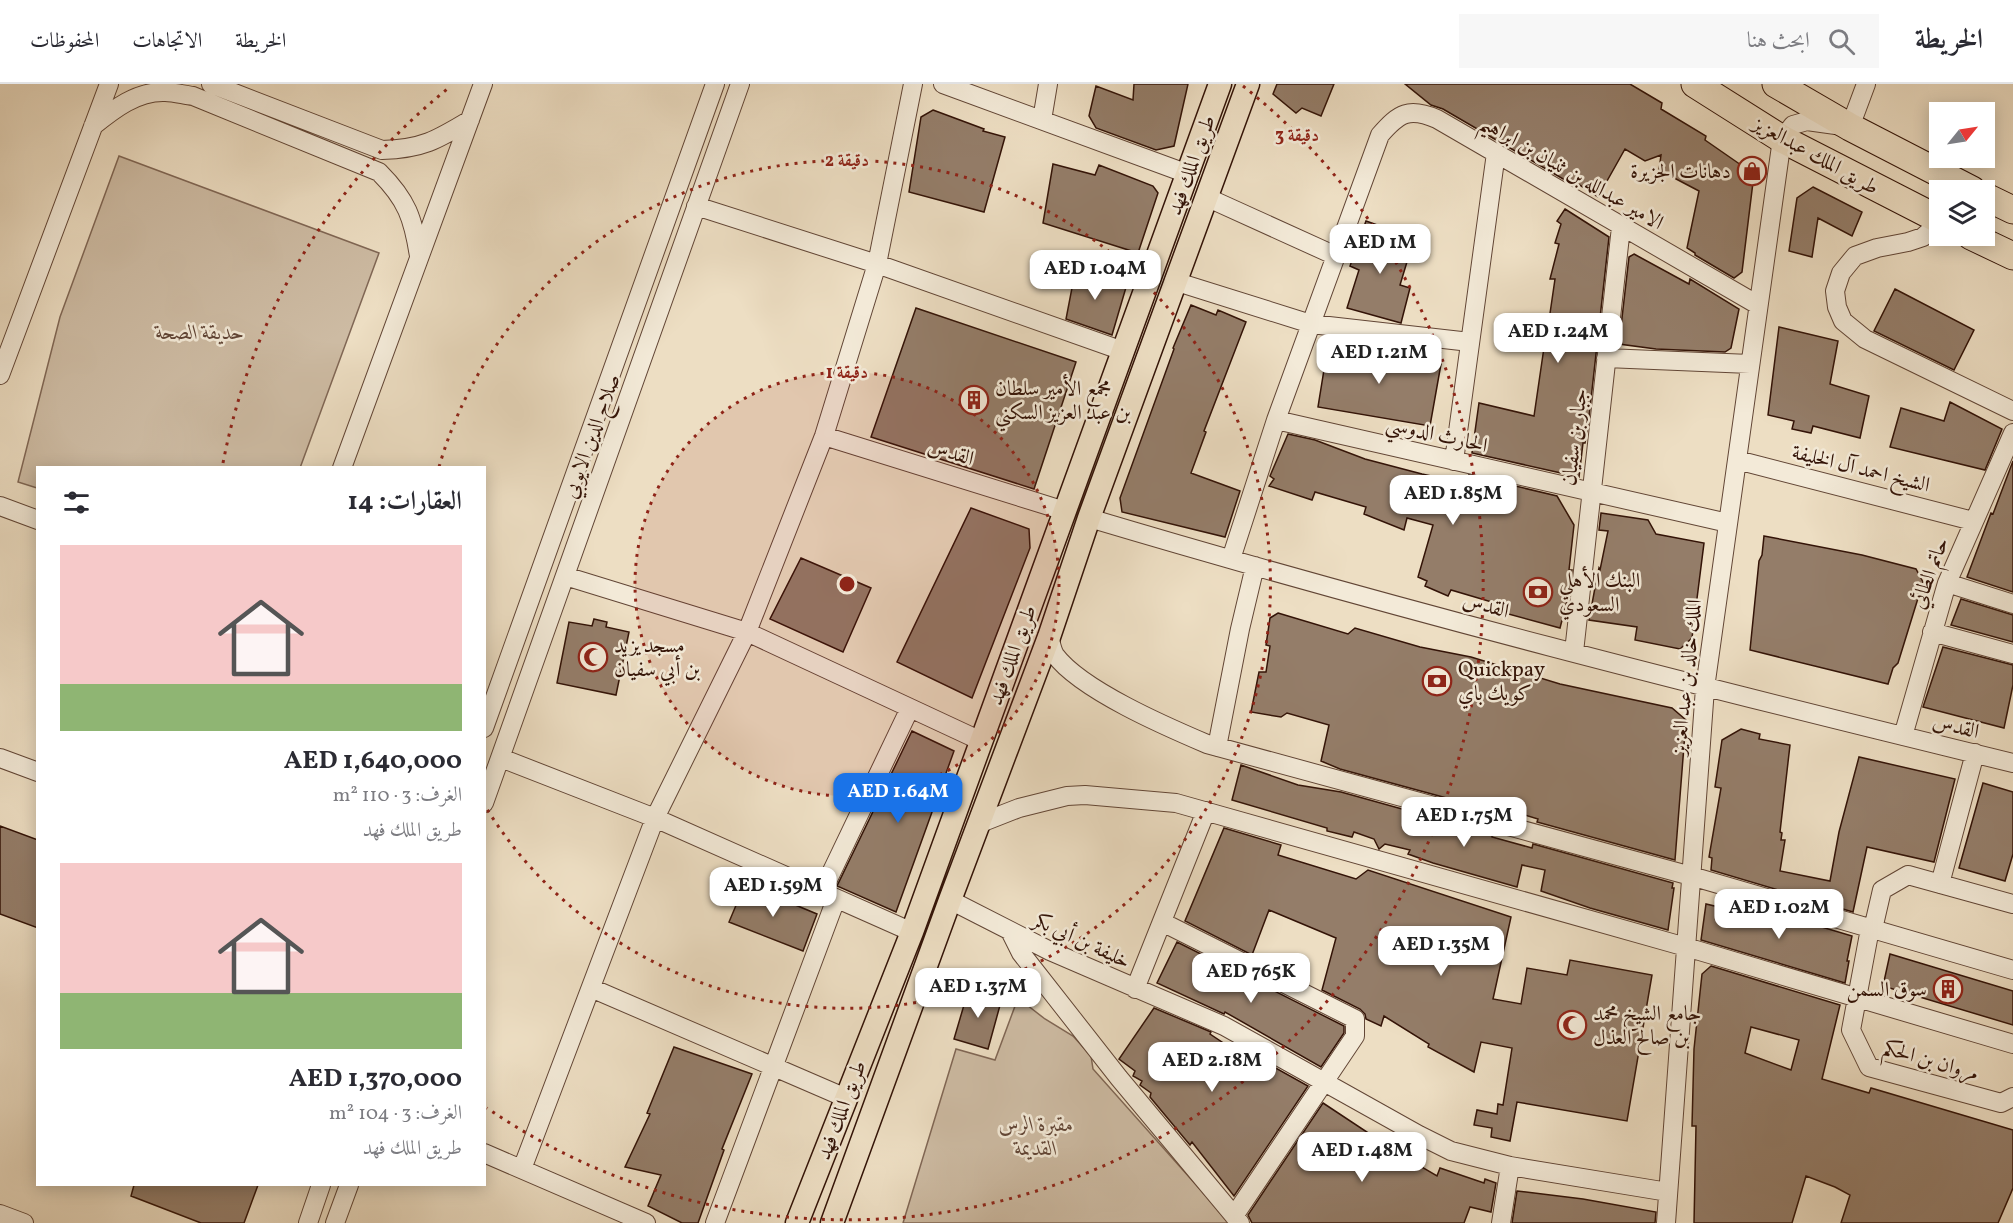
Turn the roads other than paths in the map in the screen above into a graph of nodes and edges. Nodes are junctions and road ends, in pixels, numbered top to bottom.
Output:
1 (109, 84) edge
2 (211, 84) edge
3 (483, 84) edge
4 (715, 84) edge
5 (740, 84) edge
6 (913, 84) edge
7 (943, 84) edge
8 (1048, 84) edge
9 (1206, 84) edge
10 (1220, 84) edge
11 (1248, 84) edge
12 (1695, 84) edge
13 (1776, 84) edge
14 (1866, 84) edge
15 (470, 120) junction
16 (1042, 120) junction
17 (93, 126) junction
18 (1850, 127) junction
19 (1782, 139) junction
20 (1199, 145) junction
21 (1496, 153) junction
22 (1188, 174) junction
23 (1953, 180) edge
24 (1206, 197) junction
25 (1995, 201) edge
26 (696, 206) junction
27 (2013, 210) edge
28 (1929, 215) edge
29 (1621, 226) junction
30 (1929, 231) edge
31 (1993, 246) edge
32 (2013, 255) edge
33 (1336, 256) junction
34 (419, 258) junction
35 (877, 264) junction
36 (1174, 281) junction
37 (1758, 305) junction
38 (1311, 324) junction
39 (1470, 342) junction
40 (1123, 351) junction
41 (1606, 358) junction
42 (1750, 364) junction
43 (0, 375) edge
44 (2013, 411) edge
45 (1276, 420) junction
46 (2013, 433) edge
47 (824, 435) junction
48 (1737, 460) junction
49 (1454, 461) junction
50 (343, 466) edge
51 (1590, 492) junction
52 (0, 506) edge
53 (1065, 511) junction
54 (1089, 518) junction
55 (36, 519) edge
56 (1973, 521) junction
57 (1728, 523) junction
58 (1231, 559) junction
59 (1255, 566) junction
60 (565, 576) junction
61 (1947, 583) junction
62 (2013, 604) edge
63 (747, 632) junction
64 (1932, 632) junction
65 (1049, 638) junction
66 (1574, 652) junction
67 (2013, 654) edge
68 (1704, 688) junction
69 (491, 690) edge
70 (520, 701) junction
71 (910, 708) junction
72 (486, 717) edge
73 (1903, 736) junction
74 (981, 741) junction
75 (1218, 747) junction
76 (1975, 753) junction
77 (0, 758) edge
78 (501, 758) junction
79 (2013, 763) edge
80 (36, 771) edge
81 (486, 798) edge
82 (1206, 811) junction
83 (655, 819) junction
84 (978, 824) junction
85 (1691, 876) junction
86 (1940, 884) junction
87 (829, 895) junction
88 (950, 900) junction
89 (2013, 904) edge
90 (1162, 922) junction
91 (1873, 929) junction
92 (1010, 931) junction
93 (912, 932) junction
94 (1686, 947) junction
95 (2013, 970) edge
96 (591, 988) junction
97 (1136, 988) junction
98 (1858, 998) junction
99 (2013, 1044) edge
100 (772, 1066) junction
101 (1323, 1083) junction
102 (847, 1095) junction
103 (2013, 1097) edge
104 (876, 1104) junction
105 (486, 1154) edge
106 (1510, 1166) junction
107 (522, 1169) junction
108 (321, 1186) edge
109 (349, 1186) edge
110 (1668, 1192) junction
111 (0, 1214) edge
112 (1237, 1219) edge
113 (24, 1223) edge
114 (308, 1223) edge
115 (335, 1223) edge
116 (646, 1223) edge
117 (715, 1223) edge
118 (797, 1223) edge
119 (832, 1223) edge
120 (1501, 1223) edge
121 (1666, 1223) edge

1 - 17 street
2 - 15 street
3 - 15 street
4 - 69 street, صلاح الدين الايوبي
5 - 26 street, صلاح الدين الايوبي
6 - 35 street
7 - 16 street
8 - 16 street
9 - 20 main road
10 - 20 main road, طريق الملك فهد
11 - 24 main road, طريق الملك فهد
12 - 19 highway, طريق الملك عبدالعزيز
13 - 18 highway, طريق الملك عبدالعزيز
14 - 18 street
15 - 34 street
16 - 22 street
17 - 34 street
17 - 43 street
18 - 19 street
18 - 23 highway, طريق الملك عبدالعزيز
19 - 28 highway, طريق الملك عبدالعزيز
19 - 37 street, الملك خالد بن عبد العزيز
20 - 22 main road, طريق الملك فهد
21 - 29 street, الامير عبدالله بن ثنيان بن ابراهيم
21 - 33 street, الامير عبدالله بن ثنيان بن ابراهيم
21 - 39 street
22 - 40 main road, طريق الملك فهد
24 - 33 street
24 - 36 main road, طريق الملك فهد
25 - 27 highway
26 - 35 street
26 - 60 street, صلاح الدين الايوبي
29 - 37 street, الامير عبدالله بن ثنيان بن ابراهيم
29 - 41 street, جبار بن سفيان
30 - 44 street
31 - 32 highway
33 - 38 street, الامير عبدالله بن ثنيان بن ابراهيم
34 - 50 street
35 - 40 street
35 - 47 street
36 - 38 street
36 - 54 main road, طريق الملك فهد
37 - 42 street, الملك خالد بن عبد العزيز
38 - 39 street
38 - 45 street, الامير عبدالله بن ثنيان بن ابراهيم
39 - 49 street
40 - 53 main road, طريق الملك فهد
41 - 42 street
41 - 51 street, جبار بن سفيان
42 - 48 street, الملك خالد بن عبد العزيز
45 - 49 street, الحارث الدوسي
45 - 58 street, الامير عبدالله بن ثنيان بن ابراهيم
46 - 56 street, حاتم الطائي
47 - 53 street, القدس
47 - 63 street
48 - 56 street, الشيخ احمد آل الخليفة
48 - 57 street, الملك خالد بن عبد العزيز
49 - 51 street, الحارث الدوسي
51 - 57 street, الحارث الدوسي
51 - 66 street, جبار بن سفيان
52 - 55 street
53 - 74 main road, طريق الملك فهد
54 - 58 street, القدس
54 - 65 main road, طريق الملك فهد
56 - 61 street, حاتم الطائي
57 - 68 street, الملك خالد بن عبد العزيز
58 - 59 street, القدس
59 - 66 street, القدس
59 - 75 street
60 - 63 street
60 - 70 street, صلاح الدين الايوبي
61 - 62 street
61 - 64 street, حاتم الطائي
63 - 71 street
63 - 83 street
64 - 67 street
64 - 73 street, حاتم الطائي
65 - 75 street
65 - 84 main road, طريق الملك فهد
66 - 68 street, القدس
68 - 73 street, القدس
68 - 85 street, الملك خالد بن عبد العزيز
69 - 70 street
69 - 72 street, صلاح الدين الايوبي
70 - 78 street, صلاح الدين الايوبي
71 - 74 street
71 - 87 street
73 - 76 street, القدس
74 - 93 main road, طريق الملك فهد
75 - 85 street
76 - 79 street, القدس
76 - 86 street
77 - 80 street
78 - 81 street, صلاح الدين الايوبي
78 - 83 street
82 - 84 street
82 - 90 street
82 - 94 street
83 - 87 street
83 - 96 street
84 - 88 main road, طريق الملك فهد
85 - 91 street
85 - 94 street, الملك خالد بن عبد العزيز
86 - 89 street, مروان بن الحكم
86 - 91 street, مروان بن الحكم
87 - 93 street
87 - 100 street
88 - 92 street, خليفة بن أبي بكر
88 - 104 main road, طريق الملك فهد
90 - 97 street
90 - 101 street
91 - 95 street
91 - 98 street, مروان بن الحكم
92 - 97 street, خليفة بن أبي بكر
92 - 112 street, خليفة بن أبي بكر
93 - 102 main road, طريق الملك فهد
94 - 98 street
94 - 110 street, الملك خالد بن عبد العزيز
96 - 100 street
96 - 107 street
97 - 101 street, خليفة بن أبي بكر
98 - 99 street
98 - 103 street, مروان بن الحكم
100 - 102 street
100 - 117 street
101 - 106 street, خليفة بن أبي بكر
101 - 112 street
102 - 104 main road
102 - 118 main road, طريق الملك فهد
104 - 119 main road, طريق الملك فهد
105 - 107 street
106 - 110 street, خليفة بن أبي بكر
106 - 120 street
107 - 116 street
108 - 114 street
109 - 115 street
110 - 121 street, الملك خالد بن عبد العزيز
111 - 113 street

